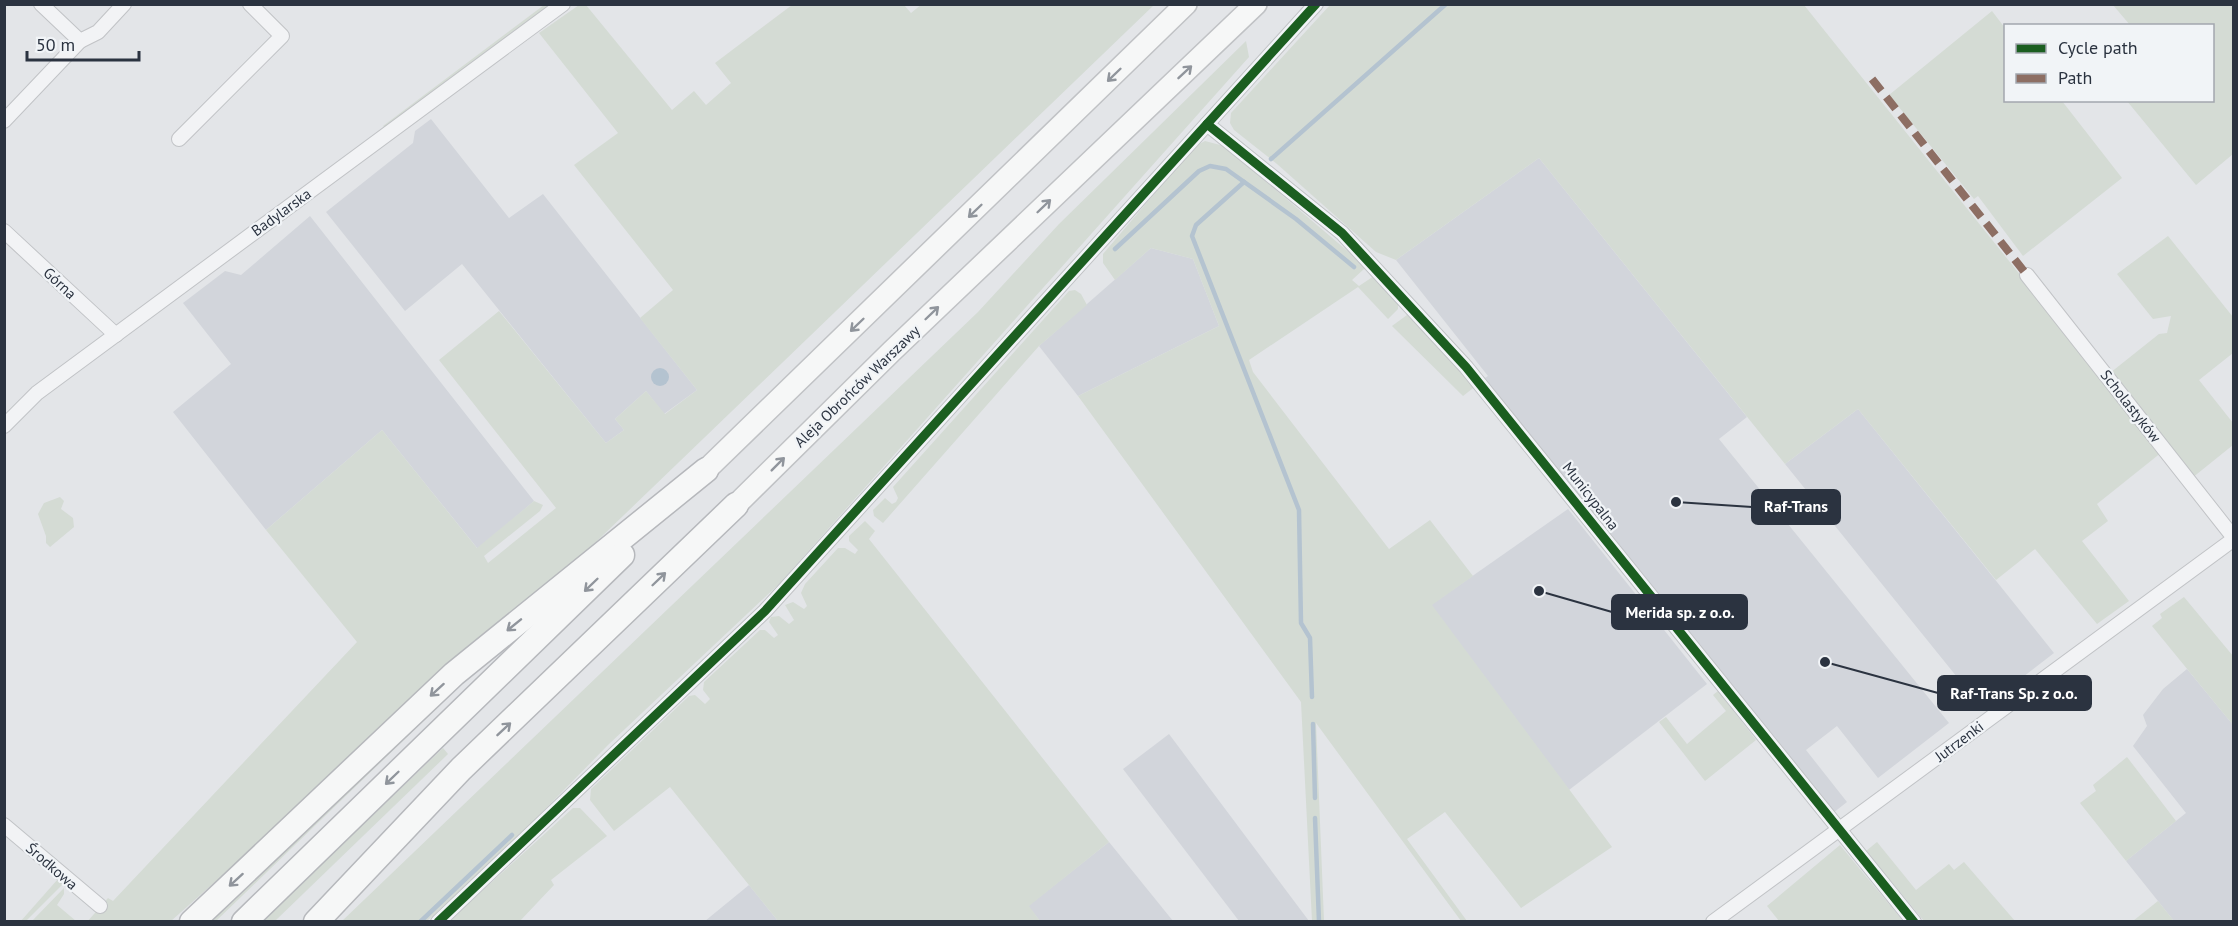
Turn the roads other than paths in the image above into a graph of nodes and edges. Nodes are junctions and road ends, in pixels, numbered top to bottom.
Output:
1 (41, 4) edge
2 (124, 4) edge
3 (250, 4) edge
4 (563, 4) edge
5 (1186, 4) edge
6 (1256, 4) edge
7 (1316, 4) edge
8 (80, 41) junction
9 (4, 121) edge
10 (1208, 124) junction
11 (179, 139) dead end
12 (4, 231) edge
13 (2026, 275) dead end
14 (116, 335) junction
15 (4, 426) edge
16 (706, 470) junction
17 (736, 505) joint
18 (2234, 538) edge
19 (457, 774) junction
20 (4, 825) edge
21 (1839, 830) junction
22 (100, 906) dead end
23 (192, 921) edge
24 (244, 921) edge
25 (296, 921) edge
26 (316, 921) edge
27 (438, 921) edge
28 (1713, 921) edge
29 (1914, 921) edge

1 - 8 street
2 - 8 street
3 - 11 street
4 - 14 street, Badylarska
5 -> 16 main road
17 -> 6 main road, Aleja Obrońców Warszawy
7 - 10 street
8 - 9 street
10 - 21 street, Municypalna
10 - 27 street
12 - 14 street, Górna
13 - 18 street, Scholastyków
14 - 15 street, Badylarska
16 -> 23 highway
16 -> 24 highway
19 -> 17 highway, Aleja Obrońców Warszawy
18 - 21 street, Jutrzenki
19 - 25 highway
19 - 26 highway
20 - 22 street, Środkowa
21 - 28 street, Jutrzenki
21 - 29 street, Municypalna

